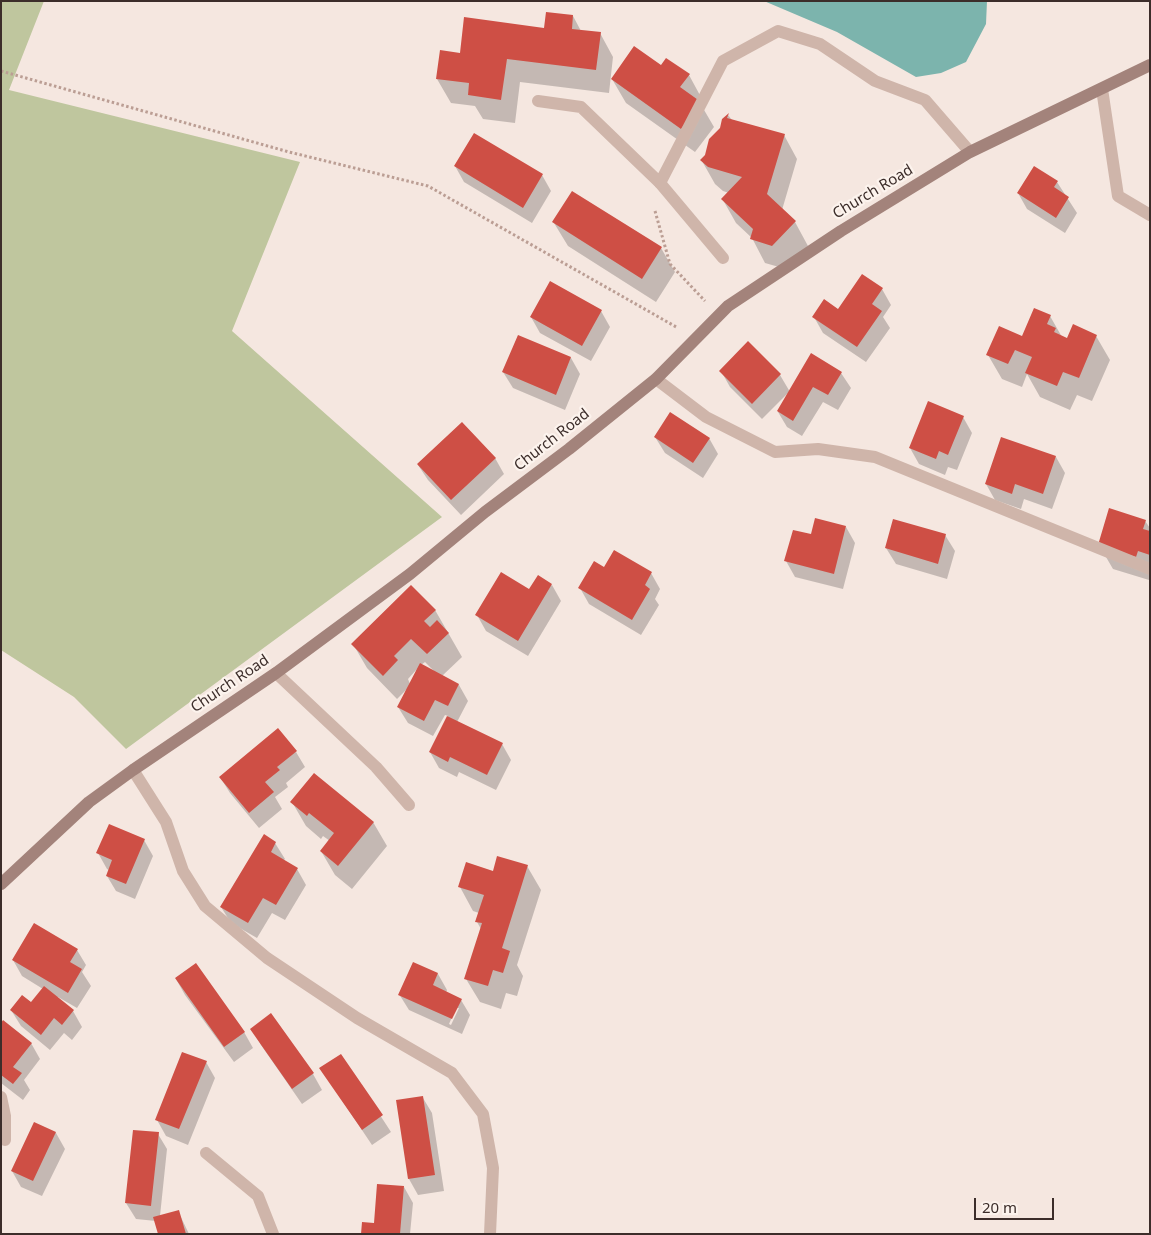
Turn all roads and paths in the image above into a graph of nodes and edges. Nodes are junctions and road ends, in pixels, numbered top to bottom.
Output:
1 (1150, 65) edge
2 (1, 71) edge
3 (1102, 89) junction
4 (538, 101) dead end
5 (970, 152) junction
6 (660, 183) junction
7 (1150, 215) edge
8 (723, 258) dead end
9 (718, 316) junction
10 (696, 338) junction
11 (656, 379) junction
12 (1150, 569) edge
13 (276, 673) junction
14 (133, 770) junction
15 (409, 805) dead end
16 (1, 884) edge
17 (1, 1097) edge
18 (5, 1140) dead end
19 (206, 1153) dead end
20 (273, 1234) edge
21 (490, 1234) edge

1 - 3 street, Church Road
2 - 10 path
3 - 5 street, Church Road
3 - 7 street
4 - 6 street
5 - 6 street
5 - 9 street, Church Road
6 - 8 street
6 - 9 path
9 - 10 street, Church Road
10 - 11 street, Church Road
11 - 12 street
11 - 13 street, Church Road
13 - 14 street, Church Road
13 - 15 street
14 - 16 street, Church Road
14 - 21 street
17 - 18 street
19 - 20 street

